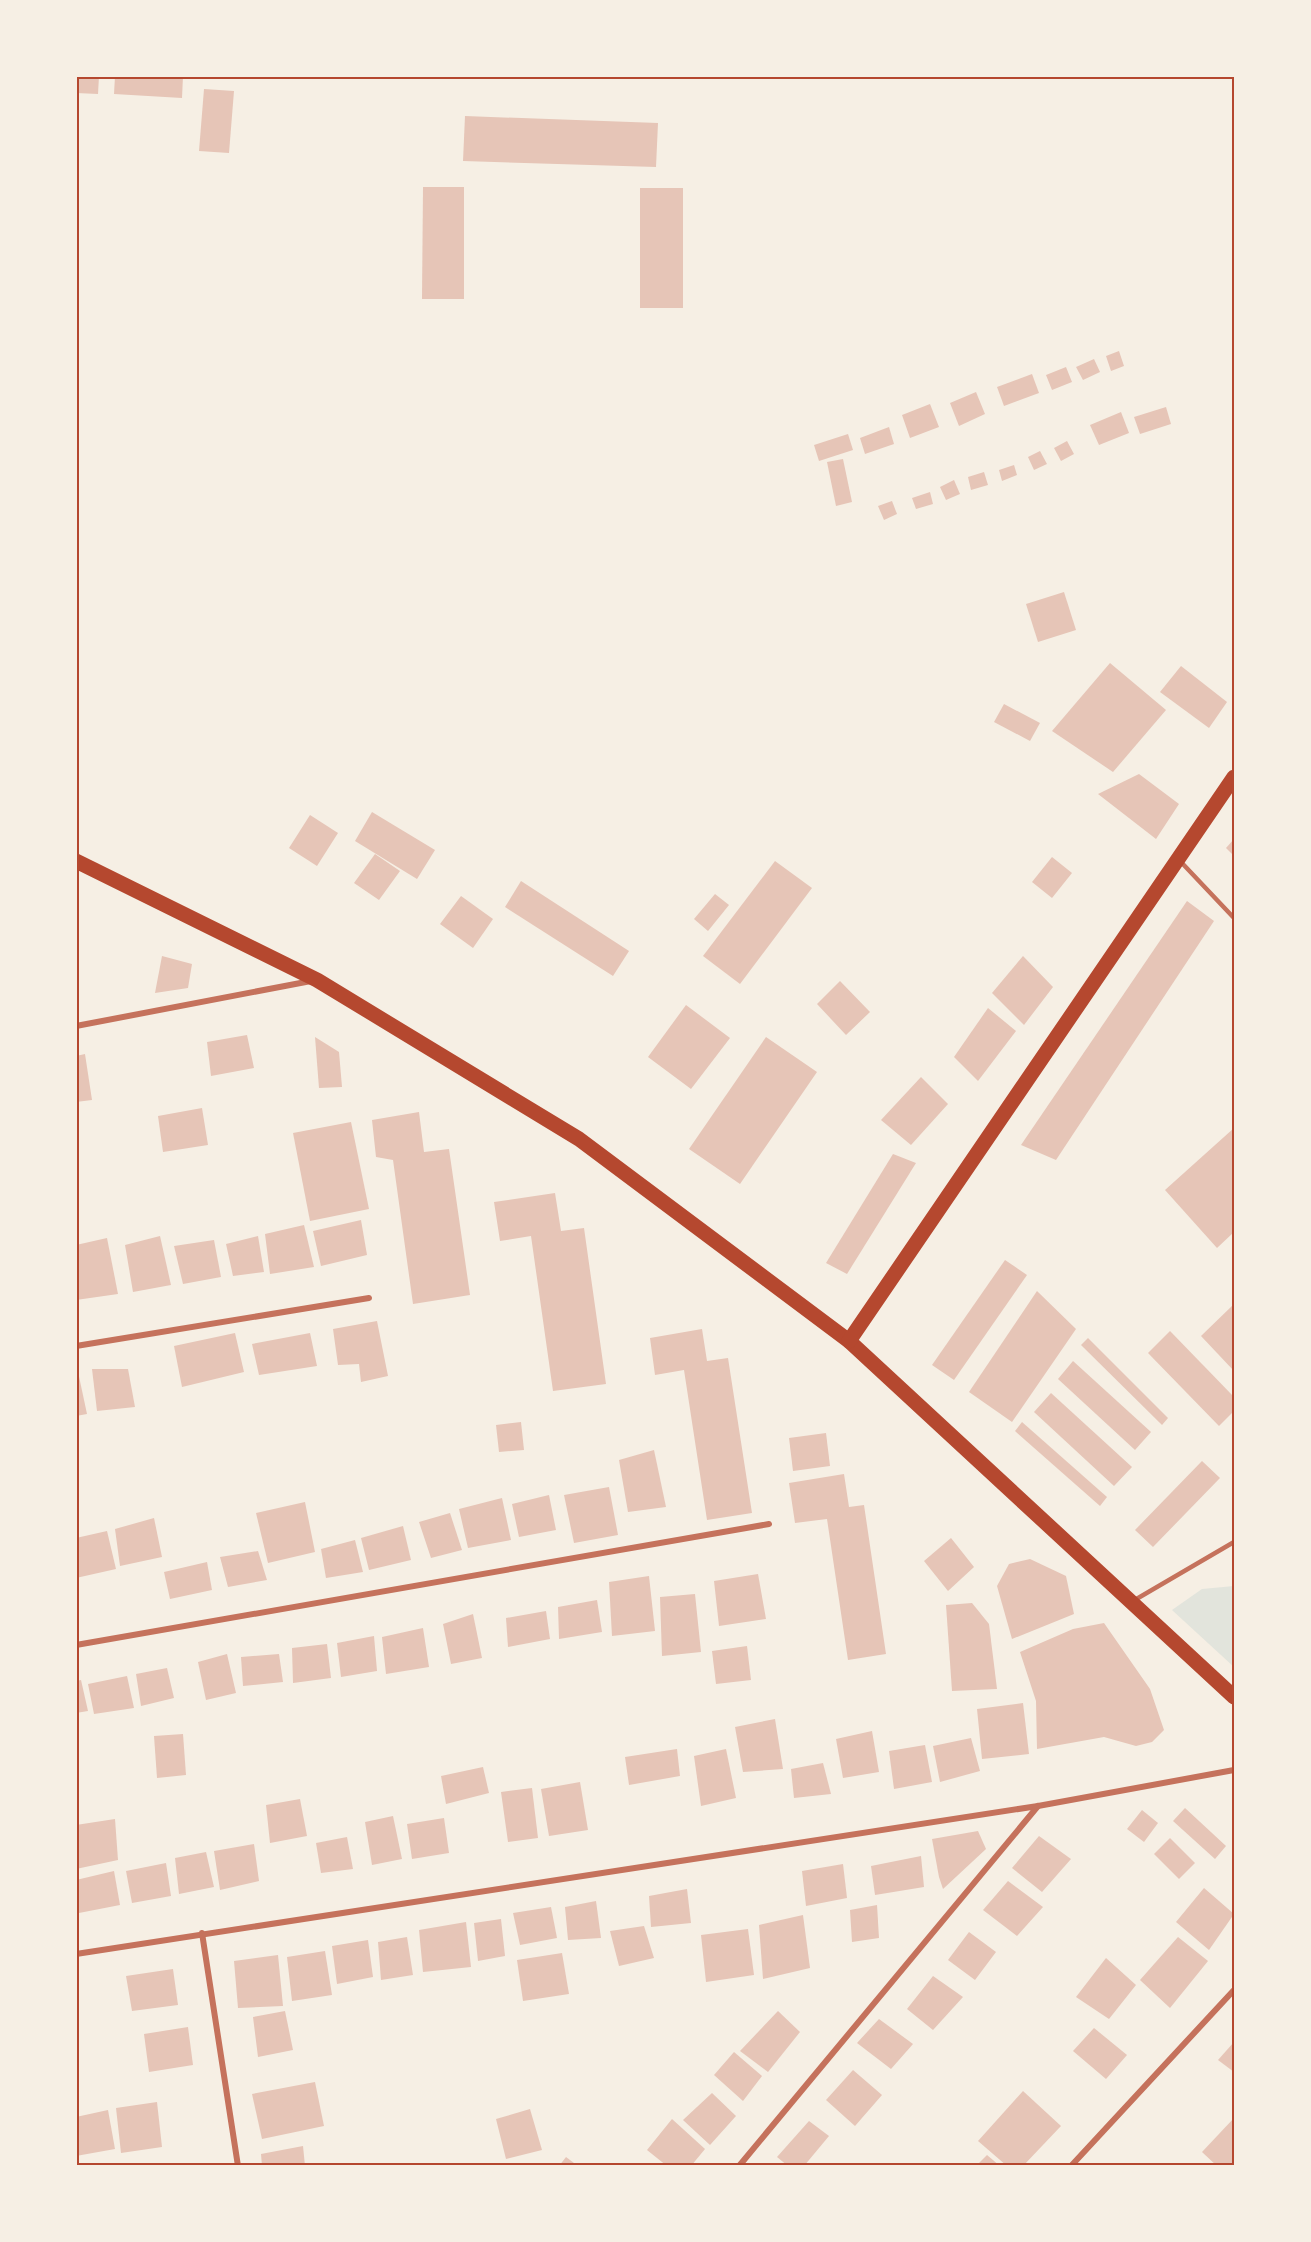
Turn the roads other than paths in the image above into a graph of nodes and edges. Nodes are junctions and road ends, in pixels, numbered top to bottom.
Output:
1 (1234, 777) edge
2 (1179, 860) junction
3 (76, 861) edge
4 (1234, 918) edge
5 (317, 980) junction
6 (76, 1026) edge
7 (369, 1298) dead end
8 (849, 1341) junction
9 (76, 1346) edge
10 (769, 1524) dead end
11 (1234, 1542) edge
12 (1131, 1603) junction
13 (76, 1645) edge
14 (1234, 1698) edge
15 (1234, 1770) edge
16 (1038, 1806) junction
17 (202, 1933) junction
18 (76, 1954) edge
19 (1234, 1990) edge
20 (238, 2166) edge
21 (739, 2166) edge
22 (1071, 2166) edge

1 - 2 main road
2 - 4 lane
2 - 8 main road
3 - 5 main road
5 - 6 street
5 - 8 main road
7 - 9 street
8 - 12 main road
10 - 13 street
11 - 12 lane
12 - 14 main road
15 - 16 street
16 - 17 street
16 - 21 street
17 - 18 street
17 - 20 street
19 - 22 street

